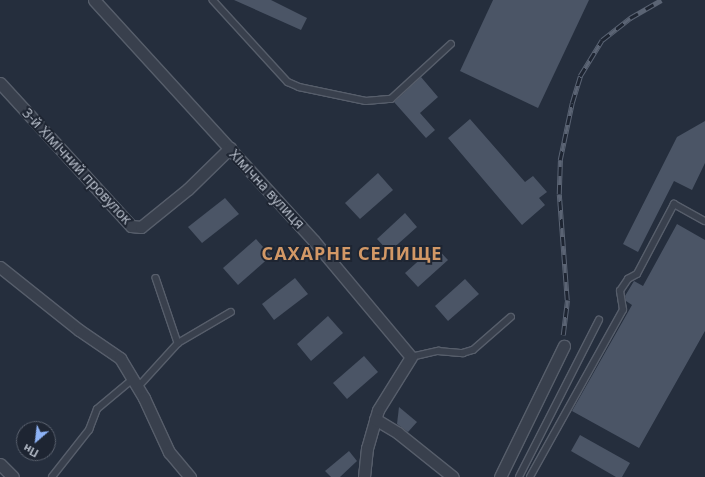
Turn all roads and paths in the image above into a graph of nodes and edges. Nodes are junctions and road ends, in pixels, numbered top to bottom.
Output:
1 (94, 0) edge
2 (213, 0) edge
3 (451, 44) dead end
4 (0, 83) edge
5 (230, 148) junction
6 (705, 221) edge
7 (0, 267) edge
8 (156, 278) dead end
9 (231, 312) dead end
10 (511, 317) dead end
11 (599, 320) dead end
12 (178, 343) junction
13 (564, 346) dead end
14 (411, 357) junction
15 (135, 383) junction
16 (376, 419) junction
17 (0, 464) edge
18 (13, 477) edge
19 (52, 477) edge
20 (190, 477) edge
21 (364, 477) edge
22 (453, 477) edge
23 (500, 477) edge
24 (519, 477) edge
25 (530, 477) edge

1 - 5 street, Хімічна вулиця
2 - 3 lane
4 - 5 street, 3-й Хімічний провулок
5 - 14 street, Хімічна вулиця
6 - 25 lane
7 - 15 street
8 - 12 lane
9 - 12 lane
10 - 14 lane
11 - 24 lane
12 - 15 lane
13 - 23 street
14 - 16 street
15 - 19 lane
15 - 20 street
16 - 21 street
16 - 22 street
17 - 18 street

